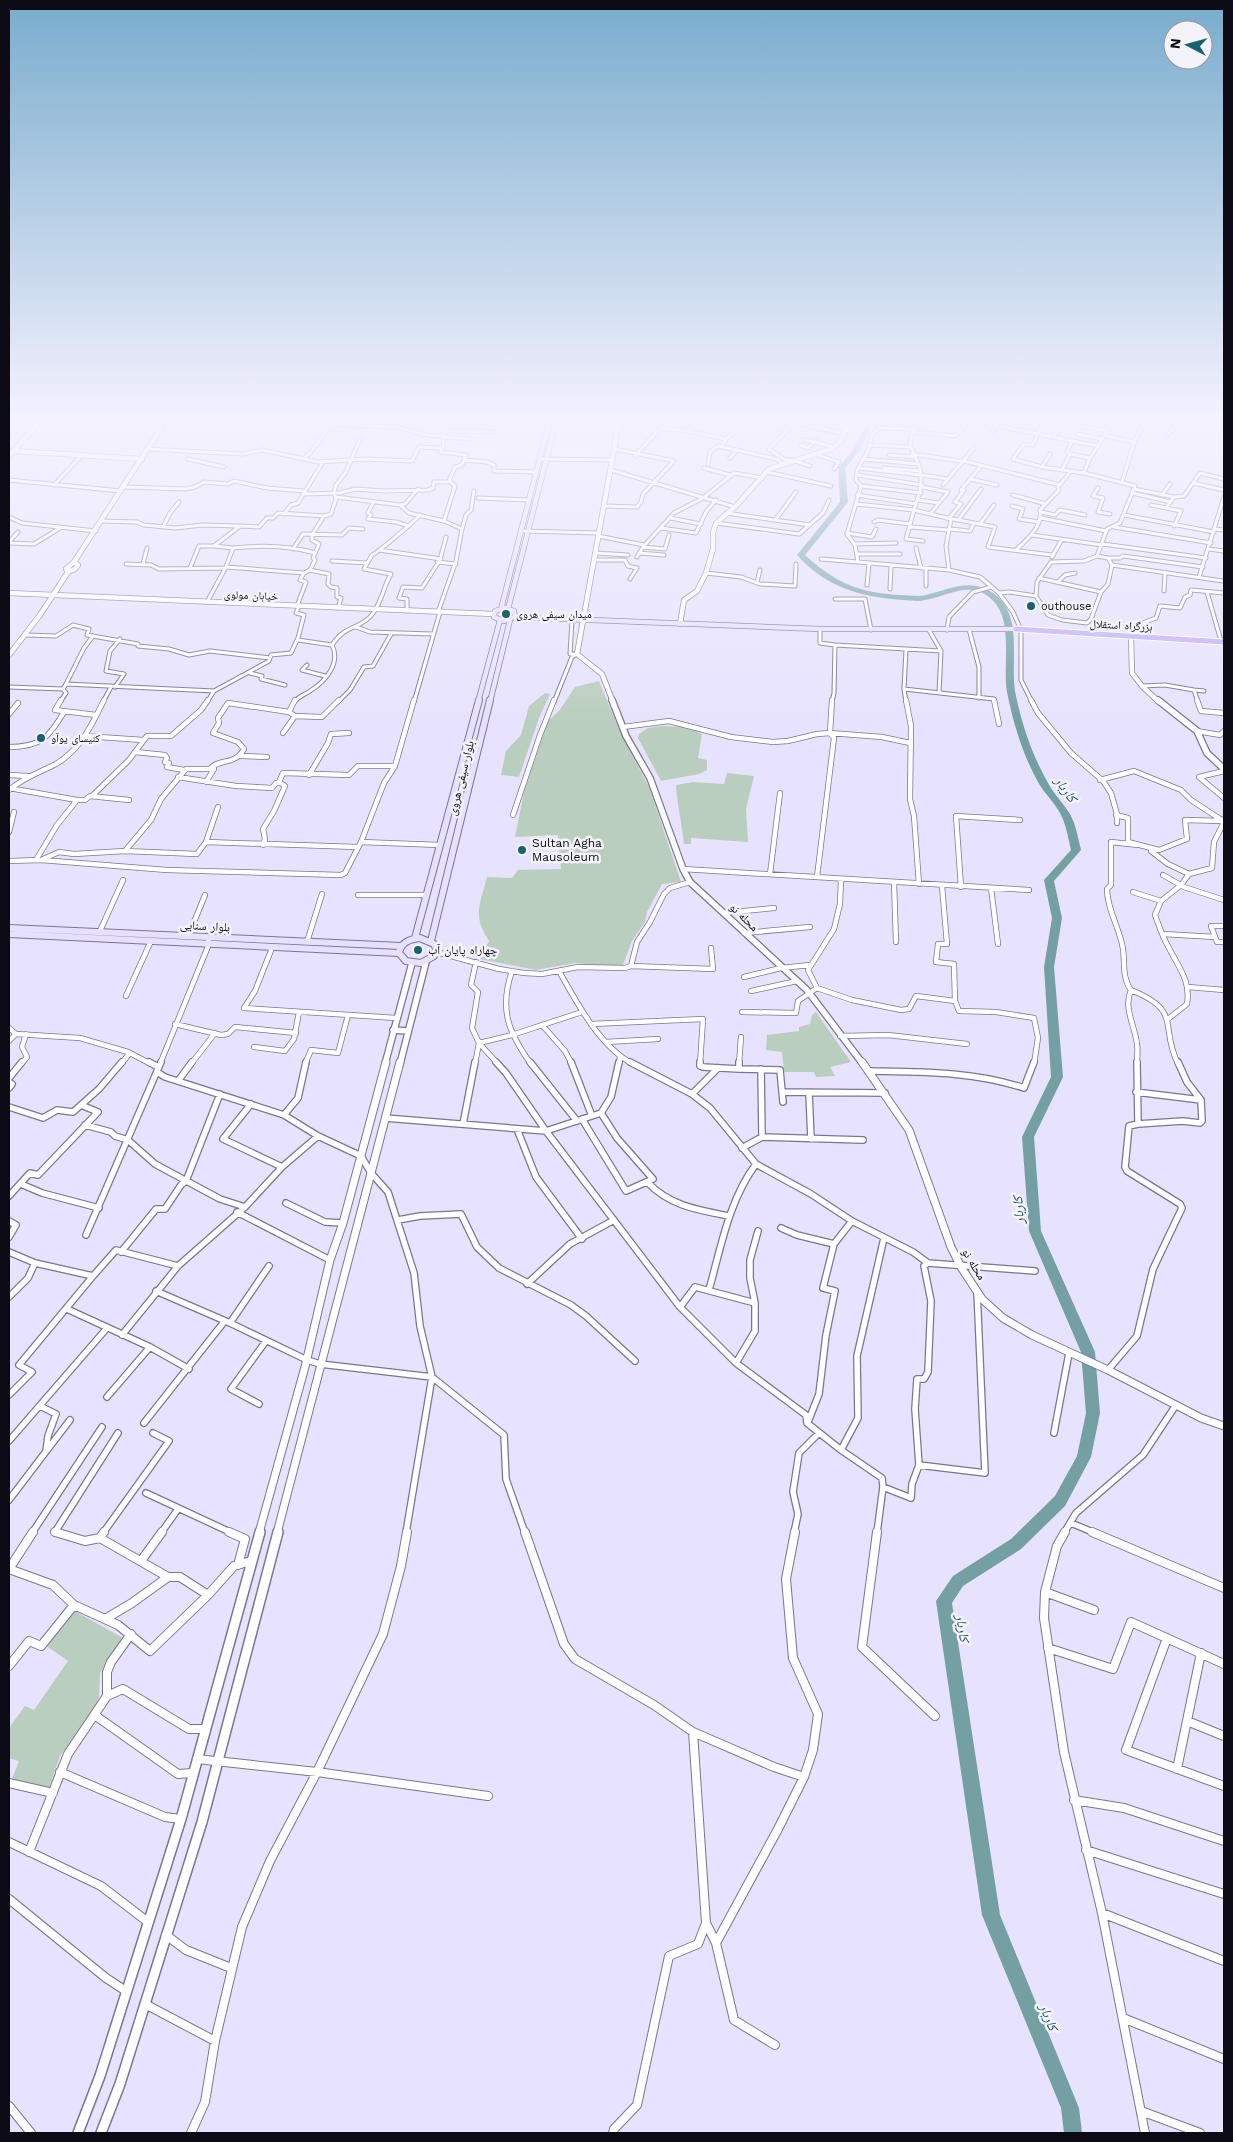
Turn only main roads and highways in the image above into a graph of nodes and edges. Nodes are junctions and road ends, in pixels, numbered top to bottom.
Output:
1 (524, 522) edge
2 (530, 522) edge
3 (502, 609) junction
4 (508, 609) junction
5 (513, 616) junction
6 (583, 618) junction
7 (500, 620) junction
8 (680, 622) junction
9 (871, 628) junction
10 (947, 629) junction
11 (1018, 629) joint
12 (1222, 641) edge
13 (477, 705) junction
14 (489, 706) junction
15 (446, 822) junction
16 (460, 823) junction
17 (9, 928) edge
18 (9, 934) edge
19 (414, 938) junction
20 (431, 940) junction
21 (209, 941) junction
22 (400, 950) junction

1 - 3 main road
2 - 4 main road
3 - 4 main road
3 - 7 main road
4 - 5 main road
5 - 6 main road
5 - 6 main road
5 - 7 main road
5 - 14 main road, بلوار سیفی هروی
6 - 8 main road
7 - 13 main road, بلوار سیفی هروی
8 - 9 main road
8 - 9 main road
9 - 10 main road
9 - 10 main road
10 - 11 main road
11 - 12 highway, بزرگراه استقلال
13 - 14 main road
13 - 15 main road, بلوار سیفی هروی
14 - 16 main road, بلوار سیفی هروی
15 - 16 main road
15 - 19 main road, بلوار سیفی هروی
16 - 20 main road, بلوار سیفی هروی
17 - 21 main road, بلوار سنایی
18 - 21 main road, بلوار سنایی
19 - 20 main road
19 - 22 main road
20 - 22 main road
21 - 22 main road, بلوار سنایی
21 - 22 main road, بلوار سنایی

